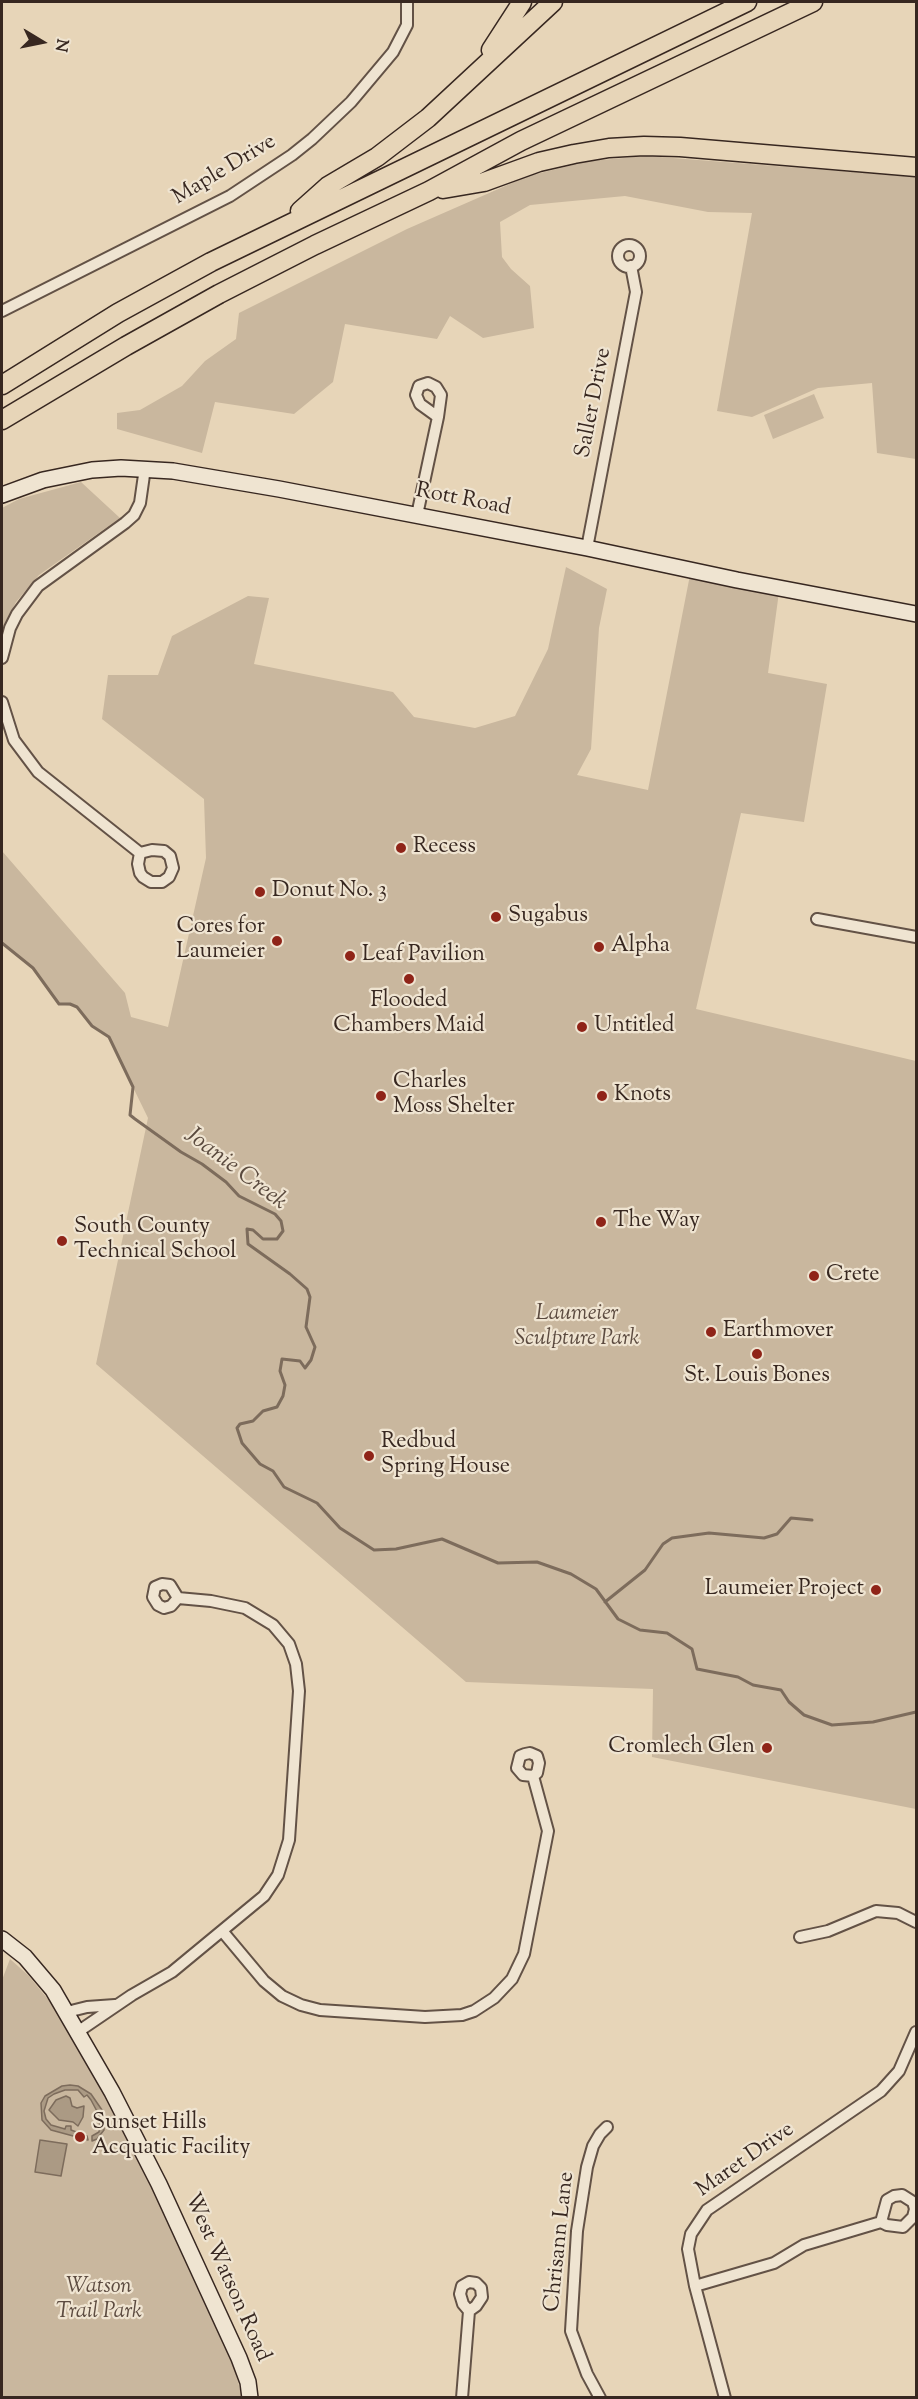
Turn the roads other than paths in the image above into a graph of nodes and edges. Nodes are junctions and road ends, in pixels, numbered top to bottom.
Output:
1 (407, 2) edge
2 (522, 2) edge
3 (553, 2) edge
4 (747, 2) edge
5 (813, 2) edge
6 (474, 75) junction
7 (916, 167) edge
8 (429, 190) junction
9 (286, 225) junction
10 (631, 266) dead end
11 (2, 311) edge
12 (2, 385) edge
13 (438, 417) dead end
14 (2, 420) edge
15 (145, 468) junction
16 (2, 495) edge
17 (417, 515) junction
18 (587, 548) junction
19 (916, 614) edge
20 (2, 658) edge
21 (2, 702) edge
22 (140, 853) dead end
23 (817, 920) dead end
24 (916, 937) edge
25 (178, 1598) dead end
26 (533, 1776) dead end
27 (916, 1922) edge
28 (223, 1932) junction
29 (800, 1937) dead end
30 (2, 1940) edge
31 (118, 2004) junction
32 (67, 2012) junction
33 (79, 2031) junction
34 (916, 2032) edge
35 (608, 2127) dead end
36 (881, 2222) dead end
37 (695, 2286) junction
38 (469, 2311) dead end
39 (250, 2397) edge
40 (462, 2397) edge
41 (600, 2397) edge
42 (725, 2397) edge

1 - 11 street, Maple Drive
2 - 6 highway
3 - 6 highway
4 - 9 highway
5 - 8 highway
6 - 9 highway
7 - 8 highway
8 - 14 highway
9 - 12 highway
10 - 18 street, Saller Drive
13 - 17 street
15 - 16 street, Rott Road
15 - 17 street, Rott Road
15 - 20 street
17 - 18 street, Rott Road
18 - 19 street, Rott Road
21 - 22 street
23 - 24 street
25 - 28 street
26 - 28 street
27 - 29 street
28 - 31 street
30 - 32 street, West Watson Road
31 - 32 street
31 - 33 street
32 - 33 street, West Watson Road
33 - 39 street, West Watson Road
34 - 37 street, Maret Drive
35 - 41 street, Chrisann Lane
36 - 37 street
37 - 42 street, Maret Drive
38 - 40 street

